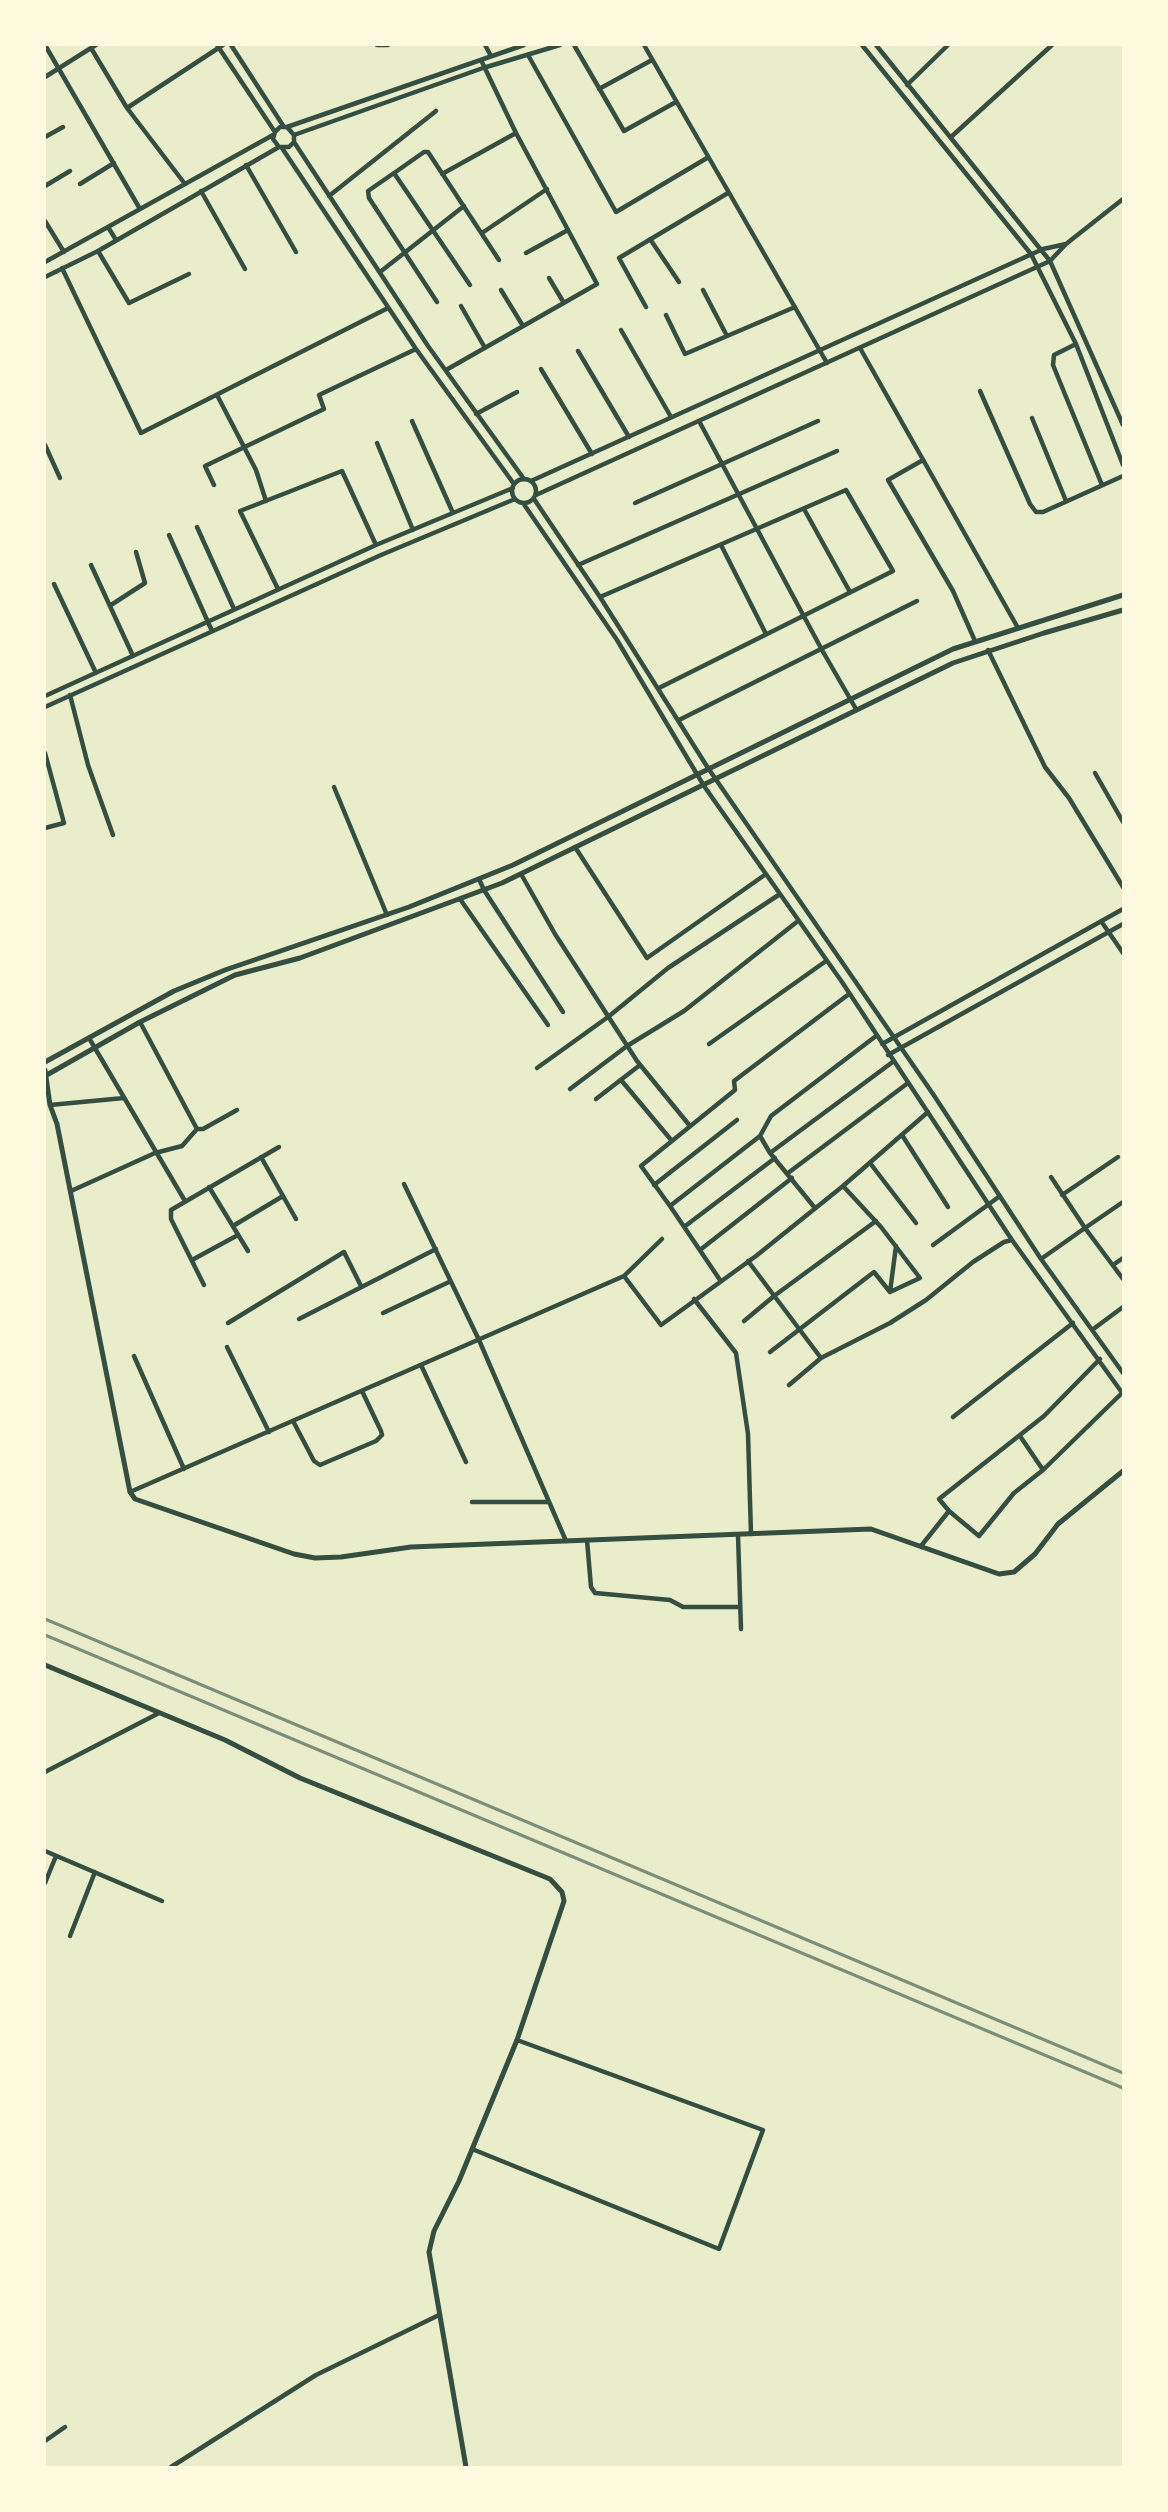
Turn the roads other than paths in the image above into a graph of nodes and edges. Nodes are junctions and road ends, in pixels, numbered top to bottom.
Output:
1 (45, 45) edge
2 (231, 45) edge
3 (377, 45) edge
4 (388, 45) edge
5 (484, 45) edge
6 (524, 45) edge
7 (560, 45) edge
8 (574, 45) edge
9 (644, 45) edge
10 (861, 45) edge
11 (876, 45) edge
12 (948, 45) edge
13 (1053, 45) edge
14 (219, 46) edge
15 (94, 47) edge
16 (528, 55) junction
17 (491, 56) junction
18 (481, 60) junction
19 (652, 60) junction
20 (59, 67) junction
21 (483, 68) junction
22 (45, 77) edge
23 (908, 85) junction
24 (599, 89) junction
25 (676, 102) junction
26 (126, 108) junction
27 (436, 111) dead end
28 (63, 126) dead end
29 (286, 127) junction
30 (516, 133) junction
31 (274, 134) junction
32 (294, 135) junction
33 (45, 137) edge
34 (951, 137) junction
35 (294, 142) junction
36 (281, 148) junction
37 (966, 156) junction
38 (707, 158) junction
39 (114, 163) junction
40 (956, 163) junction
41 (246, 165) junction
42 (70, 171) dead end
43 (394, 173) junction
44 (442, 174) junction
45 (80, 184) dead end
46 (185, 184) junction
47 (45, 186) edge
48 (547, 189) junction
49 (201, 191) junction
50 (728, 193) junction
51 (329, 196) junction
52 (1123, 199) edge
53 (464, 206) junction
54 (140, 209) junction
55 (45, 221) edge
56 (108, 227) junction
57 (568, 230) junction
58 (434, 231) junction
59 (482, 233) junction
60 (650, 239) junction
61 (116, 240) junction
62 (1066, 244) junction
63 (1042, 249) junction
64 (98, 251) junction
65 (64, 252) junction
66 (296, 252) dead end
67 (405, 252) junction
68 (526, 253) dead end
69 (1031, 254) junction
70 (500, 260) dead end
71 (1050, 261) junction
72 (45, 262) edge
73 (1038, 267) junction
74 (62, 268) junction
75 (245, 269) dead end
76 (380, 272) junction
77 (189, 274) dead end
78 (45, 278) edge
79 (549, 278) dead end
80 (679, 282) dead end
81 (470, 285) dead end
82 (501, 290) dead end
83 (703, 290) dead end
84 (436, 302) dead end
85 (564, 303) junction
86 (461, 306) dead end
87 (646, 307) dead end
88 (795, 307) junction
89 (388, 308) junction
90 (666, 315) dead end
91 (523, 326) junction
92 (621, 330) dead end
93 (727, 336) junction
94 (1076, 344) junction
95 (485, 348) junction
96 (860, 348) junction
97 (416, 350) junction
98 (819, 350) junction
99 (578, 351) dead end
100 (827, 363) junction
101 (541, 369) dead end
102 (446, 370) junction
103 (980, 391) dead end
104 (517, 392) dead end
105 (218, 395) junction
106 (476, 414) junction
107 (672, 417) junction
108 (1032, 418) dead end
109 (412, 421) dead end
110 (699, 421) junction
111 (818, 422) dead end
112 (1123, 425) edge
113 (629, 437) junction
114 (377, 443) dead end
115 (45, 445) edge
116 (244, 446) junction
117 (837, 451) dead end
118 (592, 454) junction
119 (923, 460) junction
120 (722, 465) junction
121 (1123, 465) edge
122 (1123, 476) edge
123 (60, 478) dead end
124 (524, 479) junction
125 (531, 481) junction
126 (214, 485) dead end
127 (1102, 485) junction
128 (514, 486) junction
129 (738, 496) junction
130 (535, 497) junction
131 (515, 499) junction
132 (266, 501) junction
133 (1066, 501) junction
134 (523, 503) junction
135 (635, 503) dead end
136 (804, 509) junction
137 (453, 513) junction
138 (197, 527) dead end
139 (413, 530) junction
140 (757, 530) junction
141 (169, 535) dead end
142 (376, 545) junction
143 (721, 545) junction
144 (136, 552) dead end
145 (92, 565) dead end
146 (578, 565) junction
147 (54, 584) dead end
148 (278, 589) junction
149 (850, 592) junction
150 (1123, 595) edge
151 (600, 597) junction
152 (917, 602) dead end
153 (111, 605) junction
154 (234, 609) junction
155 (1123, 610) edge
156 (803, 615) junction
157 (208, 621) junction
158 (1018, 628) junction
159 (212, 631) junction
160 (766, 634) junction
161 (975, 641) junction
162 (822, 650) junction
163 (988, 650) junction
164 (133, 656) junction
165 (96, 673) junction
166 (659, 688) junction
167 (70, 695) junction
168 (45, 696) edge
169 (851, 699) junction
170 (45, 707) edge
171 (856, 709) junction
172 (679, 720) junction
173 (45, 753) edge
174 (708, 768) junction
175 (697, 773) junction
176 (1095, 773) dead end
177 (715, 779) junction
178 (704, 786) junction
179 (334, 787) dead end
180 (1123, 822) edge
181 (45, 828) edge
182 (113, 835) dead end
183 (575, 847) junction
184 (521, 874) junction
185 (766, 874) junction
186 (479, 879) junction
187 (1123, 887) edge
188 (484, 890) junction
189 (780, 894) junction
190 (460, 899) junction
191 (1123, 909) edge
192 (387, 915) junction
193 (798, 921) junction
194 (1101, 921) junction
195 (1123, 924) edge
196 (1109, 932) junction
197 (1123, 953) edge
198 (826, 961) junction
199 (849, 994) junction
200 (563, 1012) dead end
201 (608, 1017) junction
202 (140, 1022) junction
203 (548, 1025) dead end
204 (876, 1036) junction
205 (89, 1038) junction
206 (893, 1038) junction
207 (709, 1044) dead end
208 (882, 1044) junction
209 (627, 1046) junction
210 (95, 1048) junction
211 (902, 1049) junction
212 (888, 1055) junction
213 (894, 1061) junction
214 (45, 1062) edge
215 (640, 1065) junction
216 (537, 1068) dead end
217 (45, 1074) edge
218 (621, 1080) junction
219 (908, 1083) junction
220 (570, 1089) dead end
221 (47, 1095) edge
222 (124, 1098) junction
223 (596, 1099) dead end
224 (50, 1105) junction
225 (237, 1110) dead end
226 (928, 1112) junction
227 (736, 1120) dead end
228 (690, 1126) junction
229 (197, 1129) junction
230 (902, 1135) junction
231 (760, 1136) junction
232 (672, 1141) junction
233 (279, 1147) dead end
234 (155, 1153) junction
235 (770, 1154) junction
236 (1119, 1156) dead end
237 (261, 1157) junction
238 (775, 1158) junction
239 (870, 1163) junction
240 (790, 1175) junction
241 (1051, 1177) dead end
242 (404, 1184) dead end
243 (654, 1185) junction
244 (843, 1186) junction
245 (209, 1187) junction
246 (71, 1191) junction
247 (1062, 1195) junction
248 (283, 1196) junction
249 (1000, 1196) junction
250 (185, 1201) junction
251 (1123, 1202) edge
252 (988, 1204) junction
253 (670, 1206) junction
254 (948, 1207) dead end
255 (815, 1208) junction
256 (296, 1219) dead end
257 (876, 1221) junction
258 (916, 1223) dead end
259 (233, 1226) junction
260 (684, 1227) junction
261 (1085, 1228) junction
262 (238, 1235) junction
263 (662, 1239) dead end
264 (1012, 1240) junction
265 (933, 1245) dead end
266 (896, 1246) junction
267 (436, 1249) junction
268 (248, 1251) dead end
269 (700, 1251) junction
270 (1123, 1258) edge
271 (1041, 1259) junction
272 (192, 1260) junction
273 (748, 1261) junction
274 (1113, 1265) junction
275 (624, 1276) junction
276 (1123, 1279) edge
277 (720, 1280) junction
278 (449, 1282) junction
279 (204, 1285) dead end
280 (361, 1286) junction
281 (890, 1293) junction
282 (774, 1296) junction
283 (694, 1299) junction
284 (1123, 1307) edge
285 (383, 1312) dead end
286 (299, 1318) dead end
287 (744, 1321) dead end
288 (228, 1323) dead end
289 (1073, 1323) junction
290 (798, 1329) junction
291 (1092, 1329) junction
292 (478, 1340) junction
293 (227, 1347) dead end
294 (770, 1352) dead end
295 (134, 1356) dead end
296 (821, 1358) junction
297 (1100, 1359) junction
298 (421, 1365) junction
299 (1123, 1373) edge
300 (789, 1385) dead end
301 (362, 1391) junction
302 (1122, 1393) edge
303 (953, 1417) dead end
304 (293, 1421) junction
305 (268, 1432) junction
306 (1020, 1436) junction
307 (466, 1462) dead end
308 (184, 1469) junction
309 (1043, 1470) junction
310 (1123, 1472) edge
311 (130, 1492) junction
312 (472, 1502) dead end
313 (549, 1502) junction
314 (949, 1511) junction
315 (738, 1534) junction
316 (752, 1534) junction
317 (587, 1540) junction
318 (566, 1541) junction
319 (921, 1546) junction
320 (740, 1607) junction
321 (741, 1629) dead end
322 (45, 1665) edge
323 (159, 1713) junction
324 (45, 1772) edge
325 (45, 1851) edge
326 (56, 1856) junction
327 (94, 1872) junction
328 (45, 1882) edge
329 (162, 1901) dead end
330 (70, 1936) dead end
331 (517, 2040) junction
332 (472, 2149) junction
333 (439, 2315) junction
334 (65, 2427) dead end
335 (45, 2441) edge
336 (171, 2467) edge
337 (466, 2467) edge

1 - 20 street
2 - 29 street
3 - 4 street
5 - 17 street
6 - 17 street
7 - 16 street
8 - 24 street
9 - 19 street
10 - 40 street
11 - 23 street
12 - 23 street
13 - 34 street
14 - 26 street
14 - 31 street
15 - 20 street
15 - 26 street
16 - 21 street
16 - 38 street
17 - 18 street
18 - 21 street
18 - 29 street
19 - 24 street
19 - 25 street
20 - 22 street
20 - 39 street
21 - 30 street
21 - 32 street
23 - 34 street
24 - 25 street
25 - 38 street
26 - 46 street
27 - 51 street
28 - 33 street
29 - 31 street
29 - 32 street
30 - 44 street
30 - 48 street
31 - 36 street
31 - 46 street
32 - 35 street
34 - 37 street
35 - 36 street
35 - 51 street
36 - 41 street
36 - 89 street
37 - 40 street
37 - 63 street
38 - 50 street
39 - 45 street
39 - 54 street
40 - 69 street
41 - 49 street
41 - 66 street
42 - 47 street
43 - 44 street
43 - 58 street
43 - 67 street
44 - 53 street
46 - 54 street
48 - 57 street
48 - 59 street
49 - 61 street
49 - 75 street
50 - 60 street
50 - 88 street
51 - 76 street
52 - 62 street
53 - 58 street
53 - 59 street
54 - 56 street
55 - 65 street
56 - 61 street
56 - 65 street
57 - 68 street
57 - 85 street
58 - 67 street
58 - 81 street
59 - 70 street
60 - 80 street
60 - 87 street
61 - 64 street
62 - 63 street
62 - 71 street
63 - 69 street
63 - 71 street
64 - 74 street
64 - 77 street
65 - 72 street
67 - 76 street
67 - 84 street
69 - 73 street
69 - 98 street
71 - 73 street
71 - 112 street
73 - 94 street
73 - 96 street
74 - 78 street
74 - 105 street
76 - 102 street
79 - 85 street
82 - 91 street
83 - 93 street
85 - 91 street
86 - 95 street
88 - 93 street
88 - 98 street
89 - 97 street
89 - 105 street
90 - 93 street
91 - 95 street
92 - 107 street
94 - 121 street
94 - 127 street
95 - 102 street
96 - 100 street
96 - 119 street
97 - 116 street
97 - 128 street
98 - 100 street
98 - 107 street
99 - 113 street
100 - 110 street
101 - 118 street
102 - 106 street
103 - 133 street
104 - 106 street
105 - 116 street
106 - 124 street
107 - 113 street
108 - 133 street
109 - 137 street
110 - 120 street
110 - 130 street
111 - 120 street
113 - 118 street
114 - 139 street
115 - 123 street
116 - 126 street
116 - 132 street
117 - 129 street
118 - 125 street
119 - 158 street
119 - 161 street
120 - 129 street
120 - 135 street
122 - 127 street
124 - 125 street
124 - 128 street
125 - 130 street
127 - 133 street
128 - 131 street
128 - 137 street
129 - 140 street
129 - 146 street
130 - 134 street
130 - 146 street
131 - 134 street
131 - 159 street
132 - 142 street
132 - 148 street
134 - 175 street
136 - 140 street
136 - 149 street
136 - 149 street
137 - 139 street
138 - 154 street
139 - 142 street
140 - 143 street
140 - 156 street
141 - 157 street
142 - 148 street
143 - 151 street
143 - 160 street
144 - 153 street
145 - 153 street
146 - 151 street
147 - 165 street
148 - 154 street
149 - 156 street
150 - 158 street
151 - 166 street
152 - 162 street
153 - 164 street
154 - 157 street
155 - 163 street
156 - 160 street
156 - 162 street
157 - 159 street
157 - 164 street
158 - 161 street
159 - 167 street
160 - 166 street
161 - 169 street
162 - 169 street
162 - 172 street
163 - 171 street
163 - 187 street
164 - 165 street
165 - 168 street
166 - 172 street
167 - 170 street
167 - 182 street
169 - 171 street
169 - 174 street
171 - 177 street
172 - 174 street
173 - 181 street
174 - 175 street
174 - 177 street
175 - 178 street
175 - 186 street
176 - 180 street
177 - 178 street
177 - 206 street
178 - 183 street
178 - 185 street
179 - 192 street
183 - 184 street
183 - 185 street
184 - 188 street
184 - 201 street
185 - 189 street
186 - 188 street
186 - 192 street
188 - 190 street
188 - 200 street
189 - 193 street
189 - 201 street
190 - 202 street
190 - 203 street
191 - 194 street
192 - 205 street
193 - 198 street
193 - 209 street
194 - 196 street
194 - 206 street
195 - 196 street
196 - 197 street
196 - 211 street
198 - 199 street
198 - 207 street
199 - 204 street
199 - 228 street
201 - 209 street
201 - 216 street
202 - 210 street
202 - 229 street
204 - 208 street
204 - 231 street
205 - 210 street
205 - 214 street
206 - 208 street
206 - 211 street
208 - 212 street
209 - 215 street
209 - 220 street
210 - 217 street
210 - 222 street
211 - 212 street
211 - 249 street
212 - 213 street
213 - 219 street
213 - 235 street
215 - 218 street
215 - 228 street
217 - 221 street
218 - 223 street
218 - 232 street
219 - 226 street
219 - 240 street
221 - 224 street
222 - 224 street
222 - 234 street
224 - 246 street
225 - 229 street
226 - 230 street
226 - 252 street
227 - 243 street
228 - 232 street
229 - 234 street
230 - 239 street
230 - 254 street
231 - 235 street
231 - 253 street
232 - 243 street
233 - 237 street
234 - 246 street
234 - 250 street
235 - 238 street
236 - 247 street
237 - 245 street
237 - 248 street
238 - 240 street
238 - 260 street
239 - 244 street
239 - 258 street
240 - 255 street
240 - 269 street
241 - 247 street
242 - 267 street
243 - 253 street
244 - 255 street
244 - 257 street
245 - 250 street
245 - 259 street
246 - 311 street
247 - 261 street
248 - 256 street
248 - 259 street
249 - 252 street
249 - 271 street
250 - 272 street
251 - 261 street
252 - 264 street
252 - 265 street
253 - 260 street
255 - 273 street
257 - 266 street
257 - 282 street
259 - 262 street
260 - 269 street
261 - 271 street
261 - 274 street
262 - 268 street
262 - 272 street
263 - 275 street
264 - 289 street
264 - 296 street
266 - 281 street
266 - 281 street
267 - 278 street
267 - 280 street
269 - 277 street
270 - 274 street
271 - 291 street
272 - 279 street
273 - 277 street
273 - 282 street
274 - 276 street
275 - 283 street
275 - 292 street
277 - 283 street
278 - 285 street
278 - 292 street
280 - 286 street
280 - 288 street
281 - 290 street
282 - 287 street
282 - 290 street
283 - 316 street
284 - 291 street
289 - 297 street
289 - 303 street
290 - 294 street
290 - 296 street
291 - 299 street
292 - 298 street
292 - 313 street
293 - 305 street
295 - 308 street
296 - 300 street
297 - 302 street
297 - 306 street
298 - 301 street
298 - 307 street
301 - 304 street
301 - 304 street
302 - 309 street
304 - 305 street
305 - 308 street
306 - 309 street
306 - 314 street
308 - 311 street
309 - 314 street
310 - 319 street
311 - 318 street
312 - 313 street
313 - 318 street
314 - 319 street
315 - 316 street
315 - 317 street
315 - 320 street
316 - 319 street
317 - 318 street
317 - 320 street
320 - 321 street
322 - 323 street
323 - 324 street
323 - 331 street
325 - 326 street
326 - 327 street
326 - 328 street
327 - 329 street
327 - 330 street
331 - 332 street
331 - 332 street
332 - 333 street
333 - 336 street
333 - 337 street
334 - 335 street

